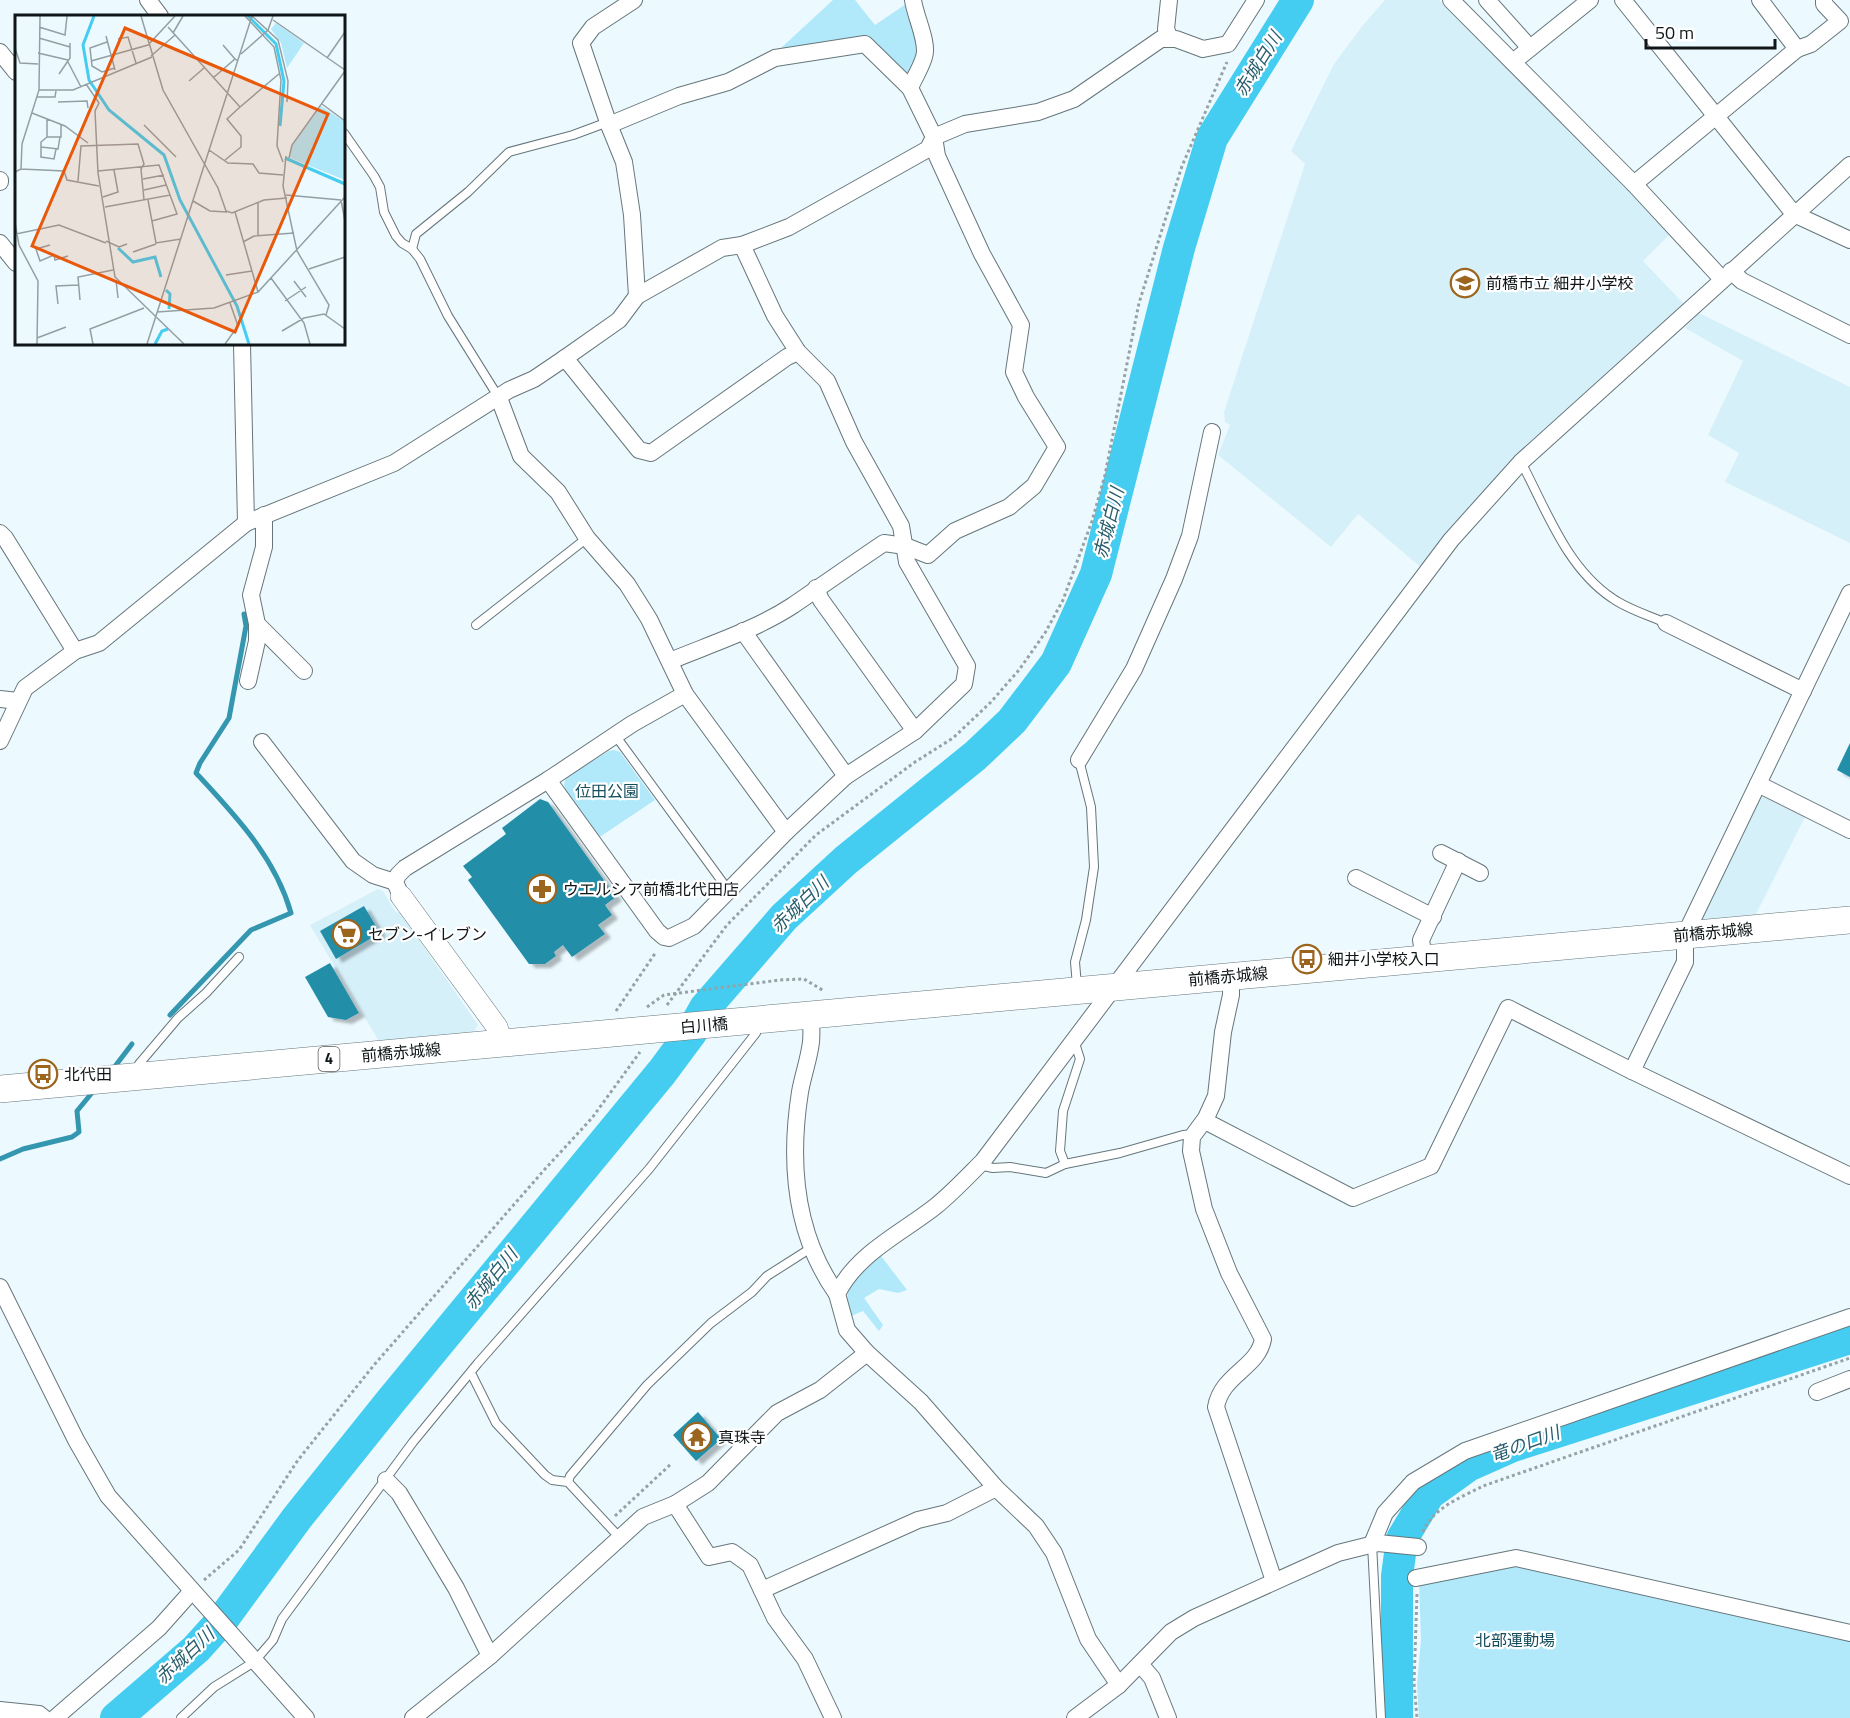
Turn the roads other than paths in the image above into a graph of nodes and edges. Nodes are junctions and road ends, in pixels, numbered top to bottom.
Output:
1 (148, 0) edge
2 (634, 0) edge
3 (914, 0) edge
4 (1169, 0) edge
5 (1256, 0) edge
6 (1451, 0) edge
7 (1487, 0) edge
8 (1590, 0) edge
9 (1623, 0) edge
10 (1760, 0) edge
11 (1824, 0) edge
12 (159, 15) edge
13 (1170, 39) junction
14 (1530, 48) junction
15 (1797, 49) junction
16 (0, 52) edge
17 (1513, 62) junction
18 (15, 71) edge
19 (910, 88) junction
20 (1716, 117) junction
21 (608, 123) junction
22 (345, 134) edge
23 (934, 137) junction
24 (1850, 165) edge
25 (1634, 184) junction
26 (1794, 214) junction
27 (1850, 240) edge
28 (0, 243) edge
29 (742, 245) junction
30 (412, 249) junction
31 (15, 262) edge
32 (1726, 275) junction
33 (637, 296) junction
34 (1850, 335) edge
35 (242, 345) edge
36 (798, 352) junction
37 (565, 358) junction
38 (499, 398) junction
39 (1212, 432) dead end
40 (1521, 462) junction
41 (264, 515) junction
42 (246, 523) junction
43 (0, 533) edge
44 (586, 538) junction
45 (905, 546) junction
46 (816, 588) junction
47 (1850, 593) edge
48 (1666, 623) joint
49 (257, 624) junction
50 (476, 625) dead end
51 (743, 631) junction
52 (75, 651) junction
53 (669, 661) junction
54 (304, 671) dead end
55 (248, 681) dead end
56 (1803, 692) junction
57 (685, 694) junction
58 (0, 699) edge
59 (18, 701) junction
60 (915, 731) junction
61 (615, 735) junction
62 (0, 741) edge
63 (262, 742) dead end
64 (1079, 760) joint
65 (846, 776) junction
66 (548, 780) junction
67 (1758, 784) junction
68 (1850, 830) edge
69 (786, 832) junction
70 (1442, 853) dead end
71 (1458, 861) junction
72 (1480, 873) dead end
73 (1356, 878) dead end
74 (398, 889) junction
75 (729, 891) junction
76 (1432, 916) junction
77 (1850, 920) edge
78 (1685, 935) junction
79 (239, 957) dead end
80 (1424, 958) junction
81 (1231, 976) junction
82 (1114, 986) junction
83 (1077, 990) junction
84 (811, 1015) junction
85 (755, 1020) junction
86 (652, 1022) joint
87 (1074, 1039) junction
88 (502, 1043) junction
89 (1632, 1071) junction
90 (134, 1077) junction
91 (0, 1089) edge
92 (1205, 1121) junction
93 (1194, 1134) junction
94 (1065, 1164) junction
95 (979, 1165) junction
96 (1850, 1176) edge
97 (811, 1248) junction
98 (0, 1287) edge
99 (837, 1294) junction
100 (1850, 1317) edge
101 (867, 1353) junction
102 (471, 1373) junction
103 (1850, 1379) edge
104 (1816, 1392) dead end
105 (386, 1480) junction
106 (568, 1482) junction
107 (996, 1488) junction
108 (675, 1504) junction
109 (620, 1538) junction
110 (1375, 1543) junction
111 (1414, 1547) road end
112 (1416, 1578) road end
113 (1274, 1581) junction
114 (762, 1590) junction
115 (194, 1594) junction
116 (1850, 1633) edge
117 (490, 1656) junction
118 (251, 1658) junction
119 (1140, 1664) junction
120 (1119, 1685) junction
121 (0, 1710) edge
122 (44, 1718) edge
123 (55, 1718) edge
124 (181, 1718) edge
125 (306, 1718) edge
126 (413, 1718) edge
127 (833, 1718) edge
128 (1075, 1718) edge
129 (1168, 1718) edge
130 (1381, 1718) edge

1 - 12 street
2 - 21 street
3 - 19 street
4 - 13 street
5 - 13 street
6 - 17 street
7 - 14 street
8 - 14 street
9 - 20 street
10 - 15 street
11 - 15 street
13 - 23 street
14 - 17 street
15 - 20 street
16 - 18 street
17 - 25 street
19 - 21 street
19 - 23 street
20 - 25 street
20 - 26 street
21 - 30 lane
21 - 33 street
22 - 30 lane
23 - 29 street
23 - 45 street
24 - 26 street
25 - 32 street
26 - 27 street
26 - 32 street
28 - 31 street
29 - 33 street
29 - 36 street
30 - 38 lane
32 - 34 street
32 - 40 street
33 - 37 street
35 - 42 street
36 - 37 street
36 - 45 street
37 - 38 street
38 - 41 street
38 - 44 street
39 - 64 street
40 - 48 lane
40 - 82 street
41 - 42 street
41 - 49 street
42 - 52 street
43 - 52 street
44 - 50 lane
44 - 53 street
45 - 46 street
45 - 60 street
46 - 51 street
46 - 60 street
47 - 56 street
48 - 56 street
49 - 54 street
49 - 55 street
51 - 53 street
51 - 65 street
52 - 59 street
53 - 57 street
56 - 67 street
57 - 61 street
57 - 69 street
58 - 59 street
59 - 62 street
60 - 65 street
61 - 66 street
61 - 75 lane
63 - 74 street
64 - 83 lane
65 - 69 street
66 - 74 street
66 - 75 street
67 - 68 street
67 - 78 street
69 - 75 street
70 - 71 street
71 - 72 street
71 - 76 street
73 - 76 street
74 - 88 street
76 - 80 street
77 - 78 main road, 前橋赤城線 / 4
78 - 80 main road, 前橋赤城線 / 4
78 - 89 street
79 - 90 lane
80 - 81 main road, 前橋赤城線 / 4
81 - 82 main road, 前橋赤城線 / 4
81 - 92 street
82 - 83 main road, 前橋赤城線 / 4
82 - 87 street
83 - 84 main road, 前橋赤城線 / 4
84 - 85 main road, 前橋赤城線 / 4
84 - 97 street
85 - 86 main road, 白川橋 / 4
85 - 102 lane
86 - 88 main road, 前橋赤城線 / 4
87 - 94 lane
87 - 95 street
88 - 90 main road, 前橋赤城線 / 4
89 - 92 street
89 - 96 street
90 - 91 main road, 前橋赤城線 / 4
92 - 93 street
93 - 94 lane
93 - 113 street
94 - 95 lane
95 - 99 street
97 - 99 street
97 - 106 lane
98 - 115 street
99 - 101 street
100 - 110 street
101 - 107 street
101 - 108 street
102 - 105 lane
102 - 106 lane
103 - 104 street
105 - 117 street
105 - 118 lane
106 - 109 lane
107 - 114 street
107 - 120 street
108 - 109 street
108 - 114 street
109 - 117 street
110 - 111 street
110 - 113 street
110 - 130 lane
112 - 116 street
113 - 119 street
114 - 127 street
115 - 118 street
115 - 123 street
117 - 126 street
118 - 124 lane
118 - 125 street
119 - 120 street
119 - 129 street
120 - 128 street
121 - 122 street

